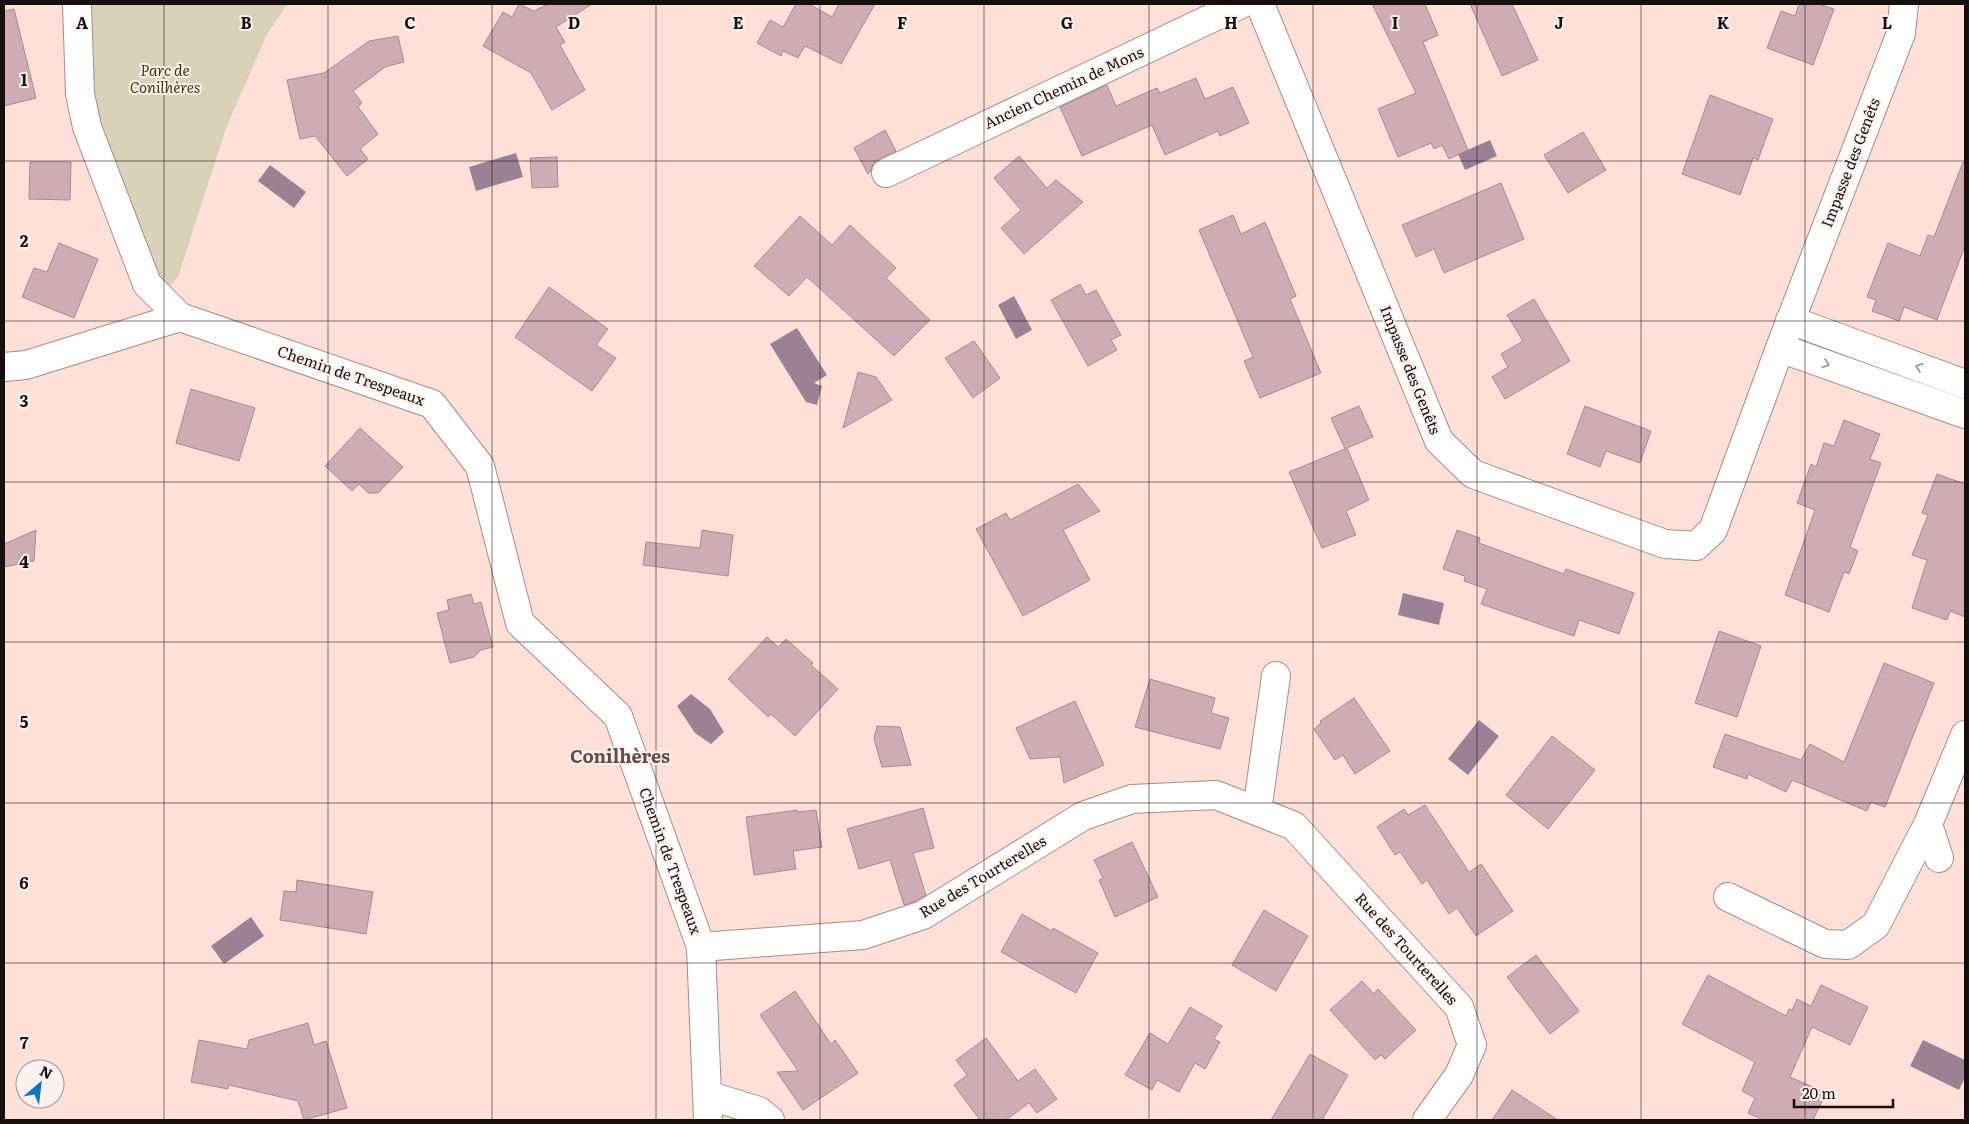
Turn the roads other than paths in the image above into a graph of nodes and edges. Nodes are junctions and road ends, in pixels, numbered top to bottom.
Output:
1 (77, 4) edge
2 (1241, 4) edge
3 (1260, 4) edge
4 (1904, 4) edge
5 (886, 173) dead end
6 (180, 317) junction
7 (1790, 320) junction
8 (1780, 348) junction
9 (4, 367) edge
10 (1965, 384) edge
11 (1965, 414) edge
12 (1276, 676) dead end
13 (1965, 735) edge
14 (1257, 811) junction
15 (1928, 824) junction
16 (1939, 858) dead end
17 (1728, 897) dead end
18 (701, 947) junction
19 (708, 1107) edge
20 (770, 1120) edge
21 (1427, 1120) edge

1 - 6 street, Chemin de Trespeaux
2 - 5 street, Ancien Chemin de Mons
3 - 8 street, Impasse des Genêts
4 - 7 street, Impasse des Genêts
6 - 9 street
6 - 18 street, Chemin de Trespeaux
7 - 8 street, Impasse des Genêts
10 -> 7 street
8 -> 11 street
12 - 14 street
13 - 15 street
14 - 18 street, Rue des Tourterelles
14 - 21 street, Rue des Tourterelles
15 - 16 street
15 - 17 street
18 - 19 street, Chemin de Trespeaux
19 - 20 street

